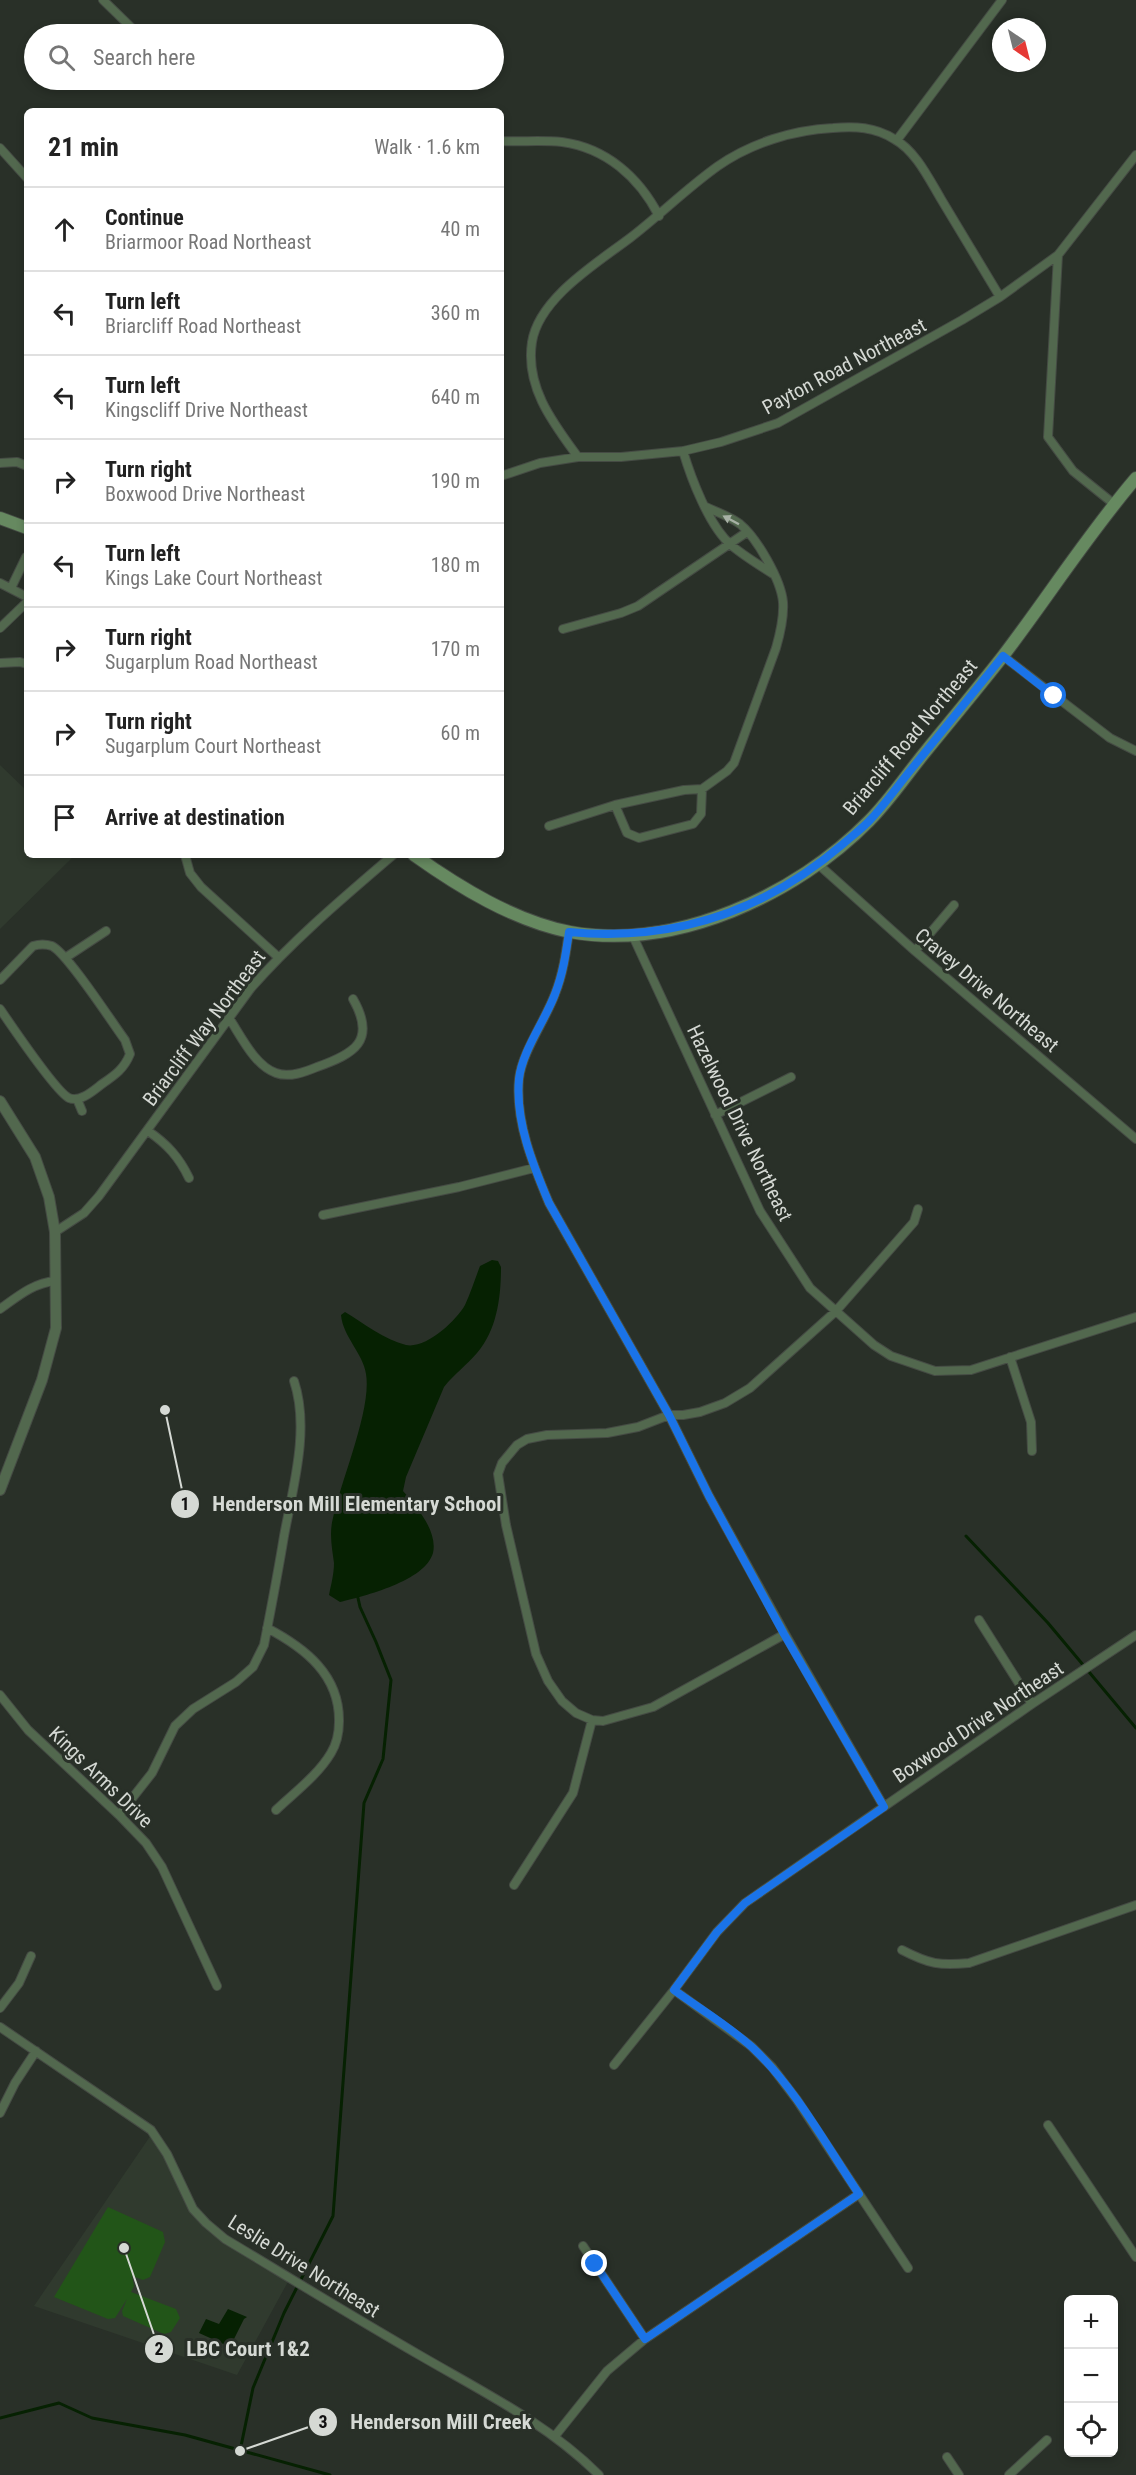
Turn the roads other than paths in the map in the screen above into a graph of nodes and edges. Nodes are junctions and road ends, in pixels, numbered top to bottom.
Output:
1 (103, 0) edge
2 (1002, 0) edge
3 (128, 24) edge
4 (897, 140) junction
5 (504, 141) edge
6 (0, 148) edge
7 (1136, 155) edge
8 (24, 175) edge
9 (659, 216) junction
10 (1058, 255) junction
11 (999, 297) junction
12 (683, 451) junction
13 (578, 457) junction
14 (0, 463) edge
15 (24, 465) edge
16 (504, 475) edge
17 (1136, 478) edge
18 (1114, 504) junction
19 (706, 507) junction
20 (0, 518) edge
21 (24, 527) edge
22 (747, 532) junction
23 (729, 544) junction
24 (24, 561) edge
25 (773, 574) junction
26 (0, 583) edge
27 (11, 588) junction
28 (24, 598) edge
29 (24, 603) edge
30 (0, 628) edge
31 (563, 629) dead end
32 (1003, 656) junction
33 (0, 663) edge
34 (24, 663) edge
35 (1136, 751) edge
36 (702, 789) junction
37 (615, 805) junction
38 (549, 825) dead end
39 (185, 858) edge
40 (390, 858) edge
41 (418, 858) edge
42 (819, 865) junction
43 (954, 904) dead end
44 (106, 931) dead end
45 (569, 932) junction
46 (632, 934) junction
47 (915, 951) junction
48 (278, 957) junction
49 (65, 958) junction
50 (0, 980) edge
51 (353, 999) dead end
52 (0, 1009) edge
53 (229, 1018) junction
54 (791, 1077) dead end
55 (77, 1100) junction
56 (0, 1101) edge
57 (82, 1111) dead end
58 (715, 1114) junction
59 (148, 1131) junction
60 (1136, 1139) edge
61 (534, 1168) junction
62 (189, 1178) dead end
63 (918, 1209) dead end
64 (323, 1215) dead end
65 (55, 1232) junction
66 (55, 1281) junction
67 (0, 1309) edge
68 (836, 1311) junction
69 (1136, 1317) edge
70 (1010, 1357) junction
71 (294, 1381) dead end
72 (669, 1415) junction
73 (1032, 1451) dead end
74 (0, 1490) edge
75 (980, 1620) dead end
76 (267, 1628) junction
77 (784, 1634) junction
78 (1136, 1635) edge
79 (0, 1695) edge
80 (1032, 1704) junction
81 (592, 1720) junction
82 (884, 1807) junction
83 (276, 1810) dead end
84 (119, 1815) junction
85 (514, 1885) dead end
86 (1136, 1905) edge
87 (902, 1950) dead end
88 (31, 1956) dead end
89 (217, 1986) dead end
90 (674, 1990) junction
91 (0, 2008) edge
92 (0, 2027) edge
93 (36, 2051) junction
94 (614, 2065) dead end
95 (0, 2113) edge
96 (1048, 2125) dead end
97 (859, 2194) junction
98 (583, 2246) dead end
99 (1136, 2257) edge
100 (908, 2268) dead end
101 (645, 2339) junction
102 (555, 2436) junction
103 (1047, 2440) dead end
104 (947, 2457) dead end
105 (599, 2475) edge
106 (959, 2475) edge
107 (1009, 2475) edge

1 - 3 street
2 - 4 street
4 - 9 street
4 - 11 street
5 - 9 street
6 - 8 street
7 - 10 street, Payton Road Northeast
9 - 13 street
10 - 11 street, Payton Road Northeast
10 - 18 street
11 - 12 street, Payton Road Northeast
12 - 13 street, Payton Road Northeast
12 - 19 street
13 - 16 street, Payton Road Northeast
14 - 15 street
17 - 18 main road, Briarcliff Road Northeast
18 - 32 main road, Briarcliff Road Northeast
22 -> 19 street
19 - 23 street
20 - 21 main road
22 - 23 street
22 - 25 street
23 - 25 street
23 - 31 street
24 - 27 street
25 - 36 street
26 - 27 street
27 - 28 street
29 - 30 street
32 - 35 street
32 - 42 main road, Briarcliff Road Northeast
33 - 34 street
36 - 37 street
36 - 37 street
37 - 38 street
39 - 48 street
40 - 48 street, Briarcliff Way Northeast
41 - 45 main road, Briarcliff Road Northeast
42 - 46 main road, Briarcliff Road Northeast
42 - 47 street, Cravey Drive Northeast
43 - 47 street
44 - 49 street
45 - 46 main road, Briarcliff Road Northeast
45 - 61 street
46 - 58 street, Hazelwood Drive Northeast
47 - 60 street, Cravey Drive Northeast
48 - 53 street, Briarcliff Way Northeast
49 - 50 street
49 - 55 street
51 - 53 street
52 - 55 street
53 - 59 street, Briarcliff Way Northeast
54 - 58 street
55 - 57 street
56 - 65 street
58 - 68 street, Hazelwood Drive Northeast
59 - 62 street
59 - 65 street, Briarcliff Way Northeast
61 - 64 street
61 - 72 street
63 - 68 street
65 - 66 street
66 - 67 street
66 - 74 street
68 - 70 street, Hazelwood Drive Northeast
68 - 72 street
69 - 70 street, Hazelwood Drive Northeast
70 - 73 street
71 - 76 street
72 - 77 street
72 - 81 street
75 - 80 street
76 - 83 street
76 - 84 street
77 - 81 street
77 - 82 street
78 - 80 street, Boxwood Drive Northeast
79 - 84 street, Kings Arms Drive
80 - 82 street, Boxwood Drive Northeast
81 - 85 street
82 - 90 street, Boxwood Drive Northeast
84 - 89 street, Kings Arms Drive
86 - 87 street
88 - 91 street
90 - 94 street, Boxwood Drive Northeast
90 - 97 street
92 - 93 street, Leslie Drive Northeast
93 - 95 street
93 - 102 street, Leslie Drive Northeast
96 - 99 street
97 - 100 street
97 - 101 street
98 - 101 street
101 - 102 street
102 - 105 street, Leslie Drive Northeast
103 - 107 street
104 - 106 street

